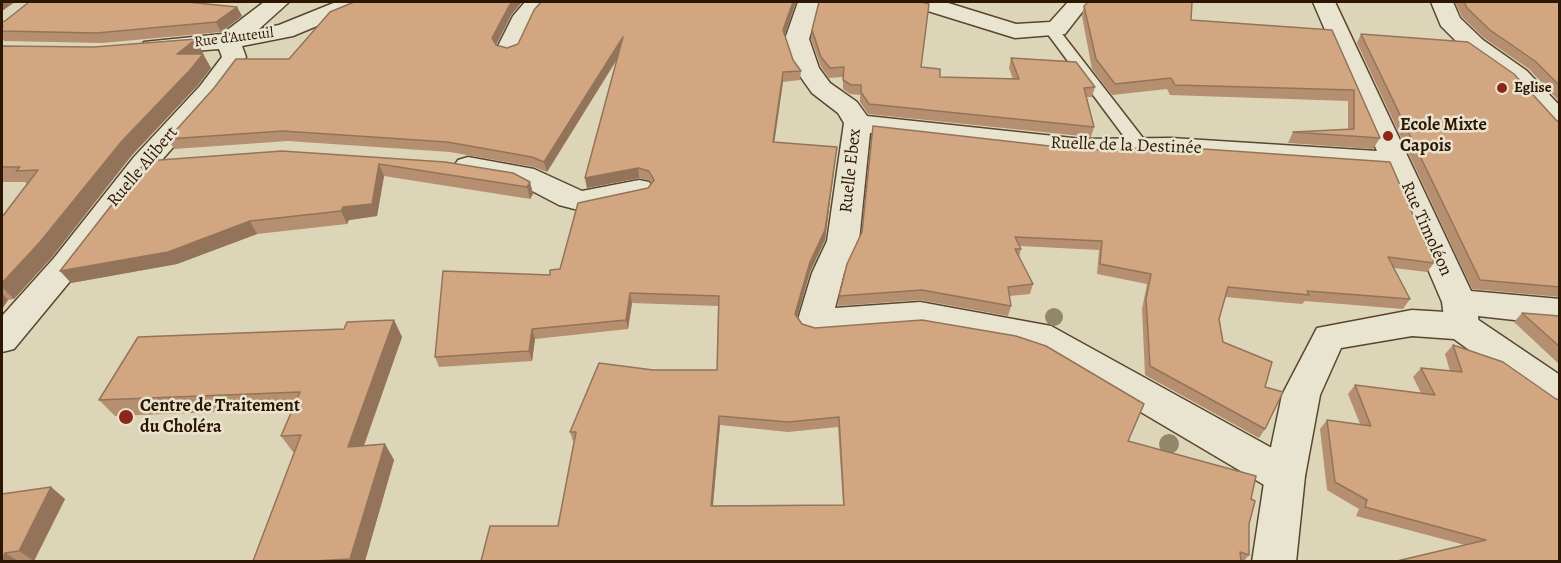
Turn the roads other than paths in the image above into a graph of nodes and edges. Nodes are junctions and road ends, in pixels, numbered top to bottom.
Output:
1 (278, 2) edge
2 (354, 2) edge
3 (537, 2) edge
4 (809, 2) edge
5 (923, 2) edge
6 (1079, 2) edge
7 (1324, 2) edge
8 (1442, 2) edge
9 (1051, 29) junction
10 (228, 41) junction
11 (509, 48) edge
12 (127, 50) edge
13 (1560, 122) edge
14 (858, 123) junction
15 (1140, 146) junction
16 (177, 160) edge
17 (1395, 160) junction
18 (144, 162) junction
19 (439, 162) edge
20 (639, 189) edge
21 (1560, 312) edge
22 (1461, 314) junction
23 (2, 339) edge
24 (1560, 395) edge
25 (1285, 476) junction
26 (1274, 561) edge

1 - 10 street
2 - 10 street, Rue d'Auteuil
3 - 11 street
4 - 14 street, Ruelle Ebex
5 - 9 street
6 - 9 street
7 - 17 street, Rue Timoléon
8 - 13 street
9 - 15 lane
10 - 12 street, Rue d'Auteuil
10 - 18 street, Ruelle Alibert
14 - 15 street, Ruelle de la Destinée
14 - 25 street, Ruelle Ebex
15 - 17 street, Ruelle de la Destinée
16 - 18 street
17 - 22 street, Rue Timoléon
18 - 23 street, Ruelle Alibert
19 - 20 street
21 - 22 street
22 - 24 street
22 - 25 street
25 - 26 street

